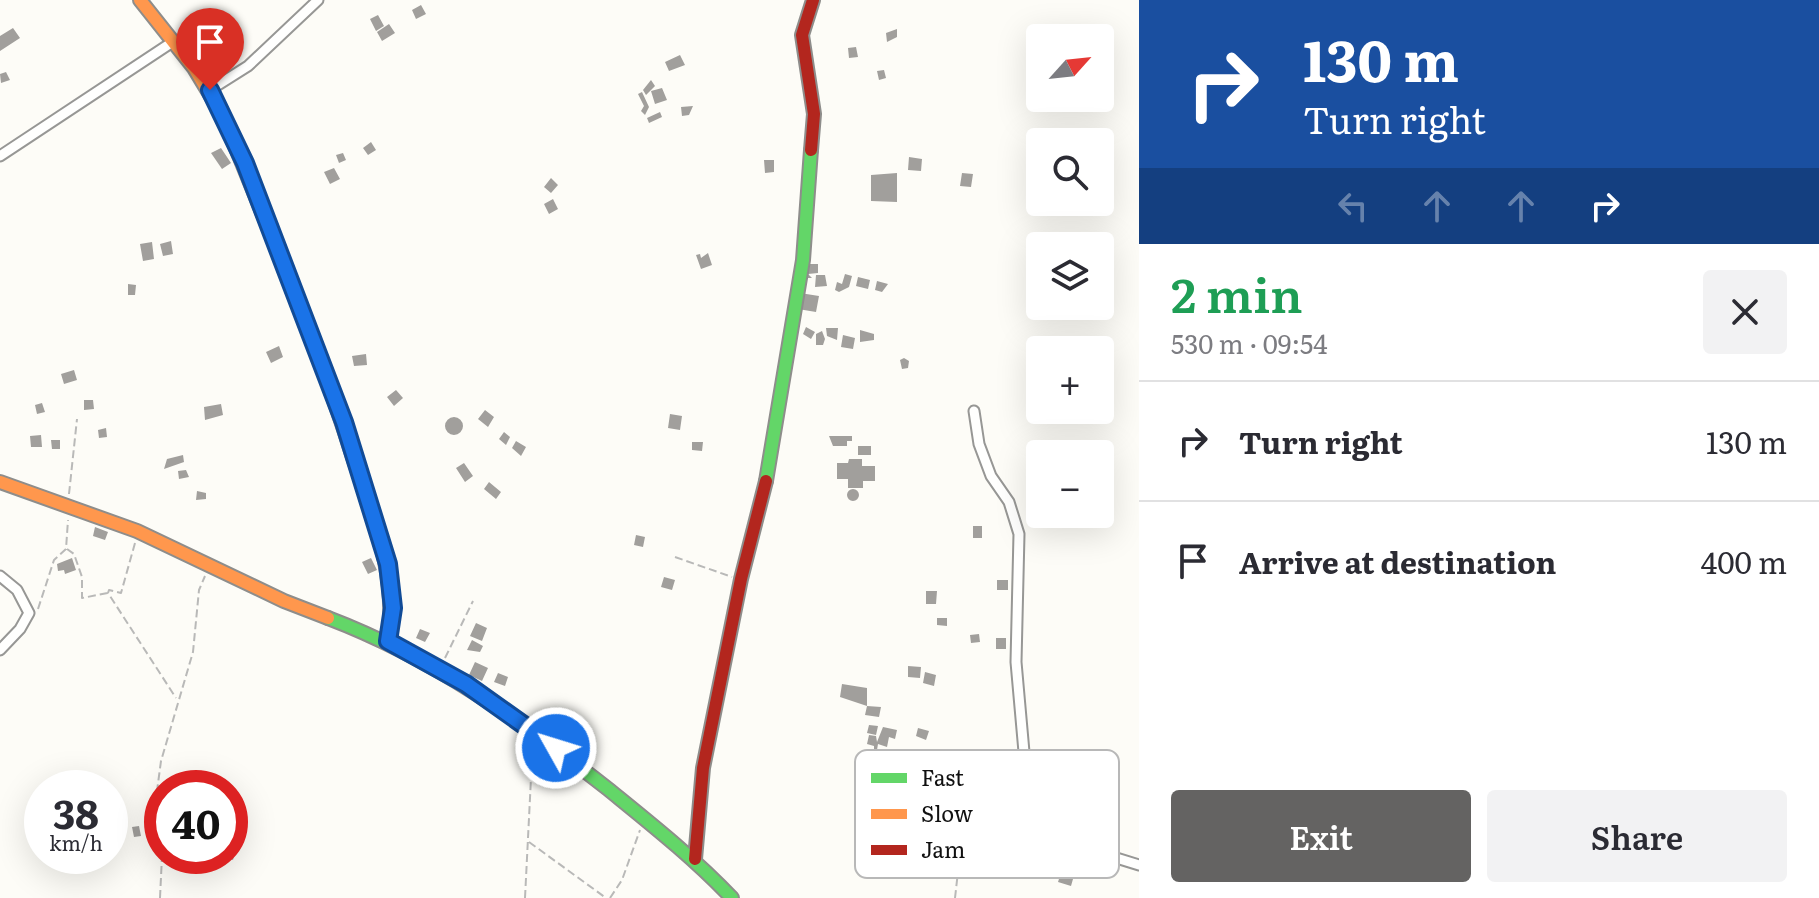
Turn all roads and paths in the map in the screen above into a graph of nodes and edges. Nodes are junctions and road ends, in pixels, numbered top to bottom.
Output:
1 (140, 0) edge
2 (318, 0) edge
3 (813, 0) edge
4 (174, 41) junction
5 (210, 90) junction
6 (0, 156) edge
7 (974, 411) dead end
8 (77, 419) dead end
9 (0, 482) edge
10 (68, 505) junction
11 (137, 531) junction
12 (66, 549) junction
13 (675, 557) dead end
14 (211, 567) junction
15 (0, 576) edge
16 (741, 579) junction
17 (108, 593) junction
18 (473, 601) dead end
19 (26, 622) junction
20 (388, 641) junction
21 (0, 650) edge
22 (438, 668) junction
23 (177, 699) junction
24 (556, 748) junction
25 (1024, 750) edge
26 (162, 770) edge
27 (648, 823) junction
28 (528, 841) junction
29 (695, 859) junction
30 (1119, 859) edge
31 (1139, 865) edge
32 (161, 874) edge
33 (957, 878) edge
34 (160, 898) edge
35 (525, 898) edge
36 (608, 898) edge
37 (732, 898) edge
38 (955, 898) edge

1 - 4 street
2 - 5 street
3 - 16 street
4 - 5 street
4 - 6 street
5 - 20 street
7 - 25 street
8 - 10 path
9 - 10 street
10 - 11 street
10 - 12 path
11 - 14 street
11 - 17 path
12 - 17 path
12 - 19 path
13 - 16 path
14 - 20 street
14 - 23 path
15 - 19 street
16 - 29 street
17 - 23 path
18 - 22 path
19 - 21 street
20 - 22 street
22 - 24 street
23 - 26 path
24 - 27 street
24 - 28 path
27 - 29 street
27 - 36 path
28 - 35 path
28 - 36 path
29 - 37 street
30 - 31 street
32 - 34 path
33 - 38 path

